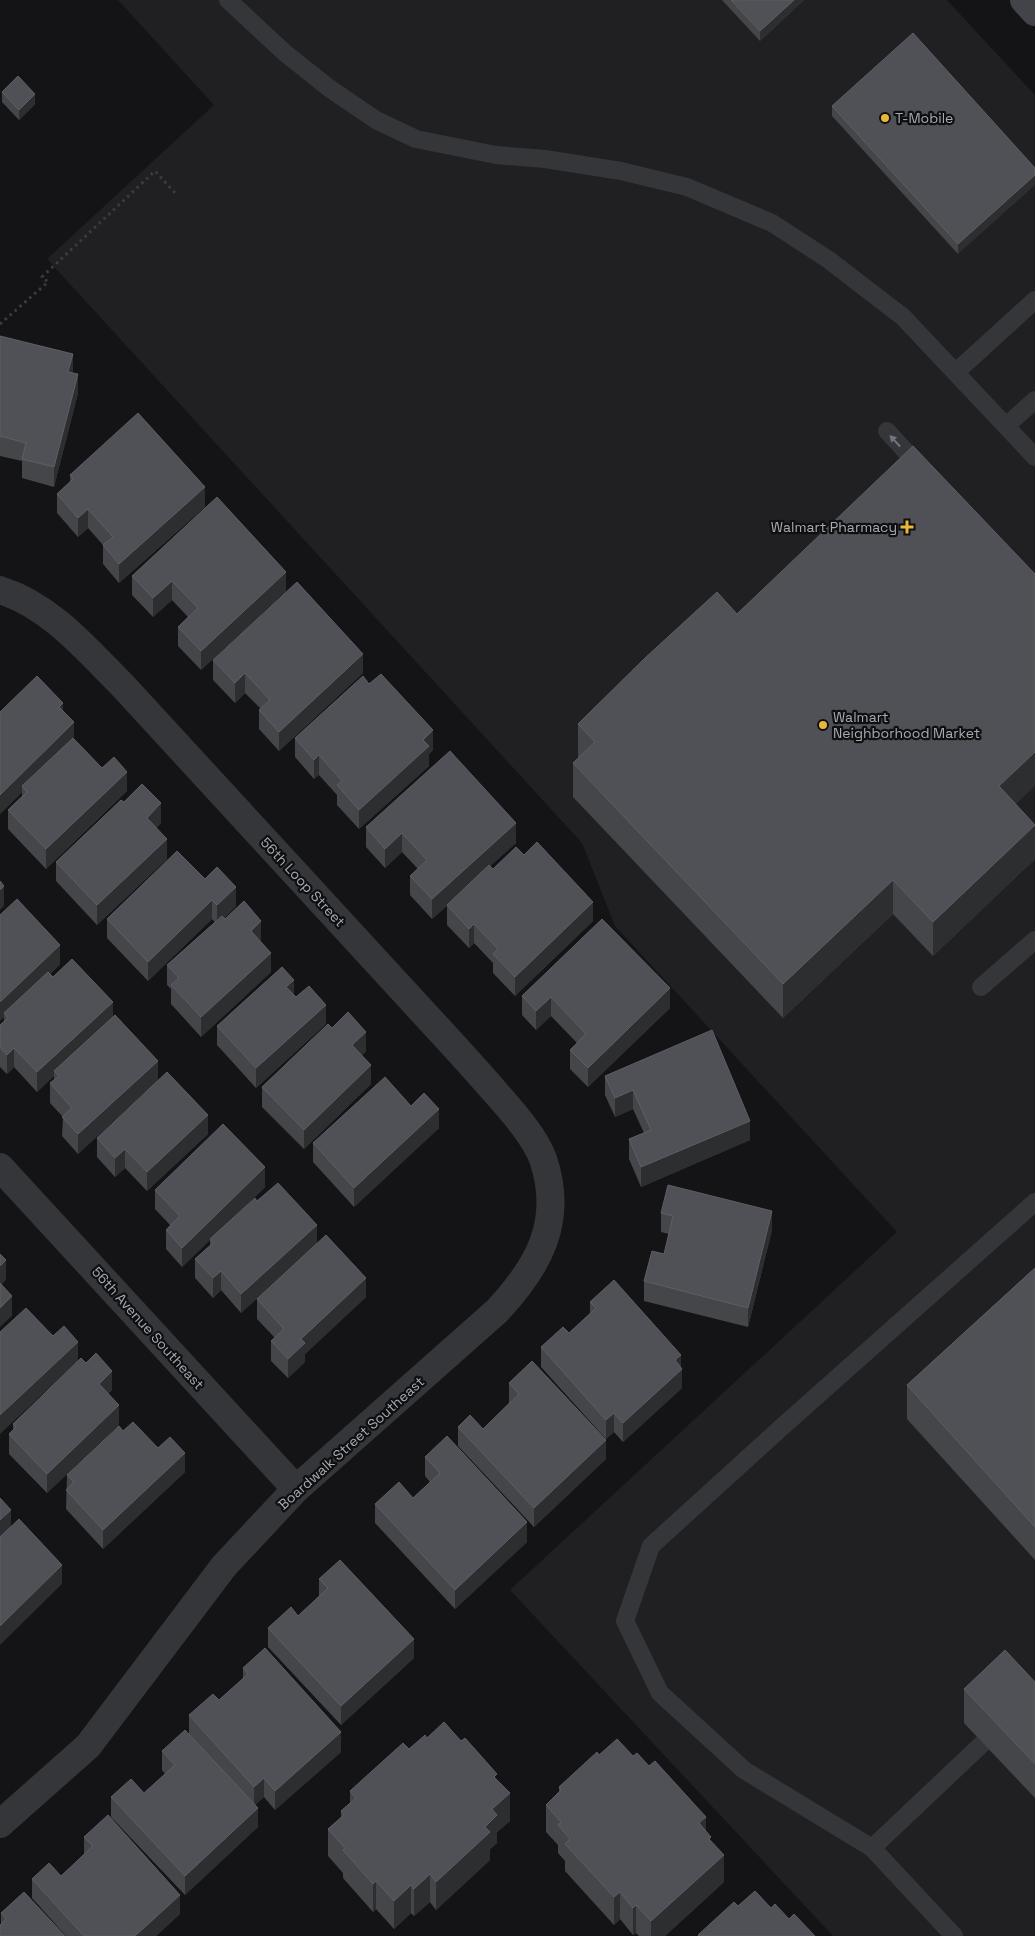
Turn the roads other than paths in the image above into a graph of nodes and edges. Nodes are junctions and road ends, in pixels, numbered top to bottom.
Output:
1 (228, 0) edge
2 (1024, 0) edge
3 (1035, 12) edge
4 (1035, 300) edge
5 (956, 372) junction
6 (1035, 400) edge
7 (1006, 426) junction
8 (887, 431) dead end
9 (1035, 457) edge
10 (935, 483) edge
11 (0, 590) edge
12 (1035, 940) edge
13 (981, 987) dead end
14 (0, 1167) edge
15 (1035, 1202) edge
16 (551, 1214) joint
17 (296, 1490) junction
18 (983, 1743) edge
19 (5, 1809) edge
20 (872, 1848) junction
21 (954, 1936) edge

1 - 5 lane
2 - 3 main road
4 - 5 lane
5 - 7 lane
6 - 7 lane
7 - 9 lane
10 -> 8 lane
11 - 16 street, 56th Loop Street
12 - 13 lane
14 - 17 street, 56th Avenue Southeast
15 - 20 lane
16 - 17 street, Boardwalk Street Southeast
17 - 19 street, Boardwalk Street Southeast
18 - 20 lane
20 - 21 lane

